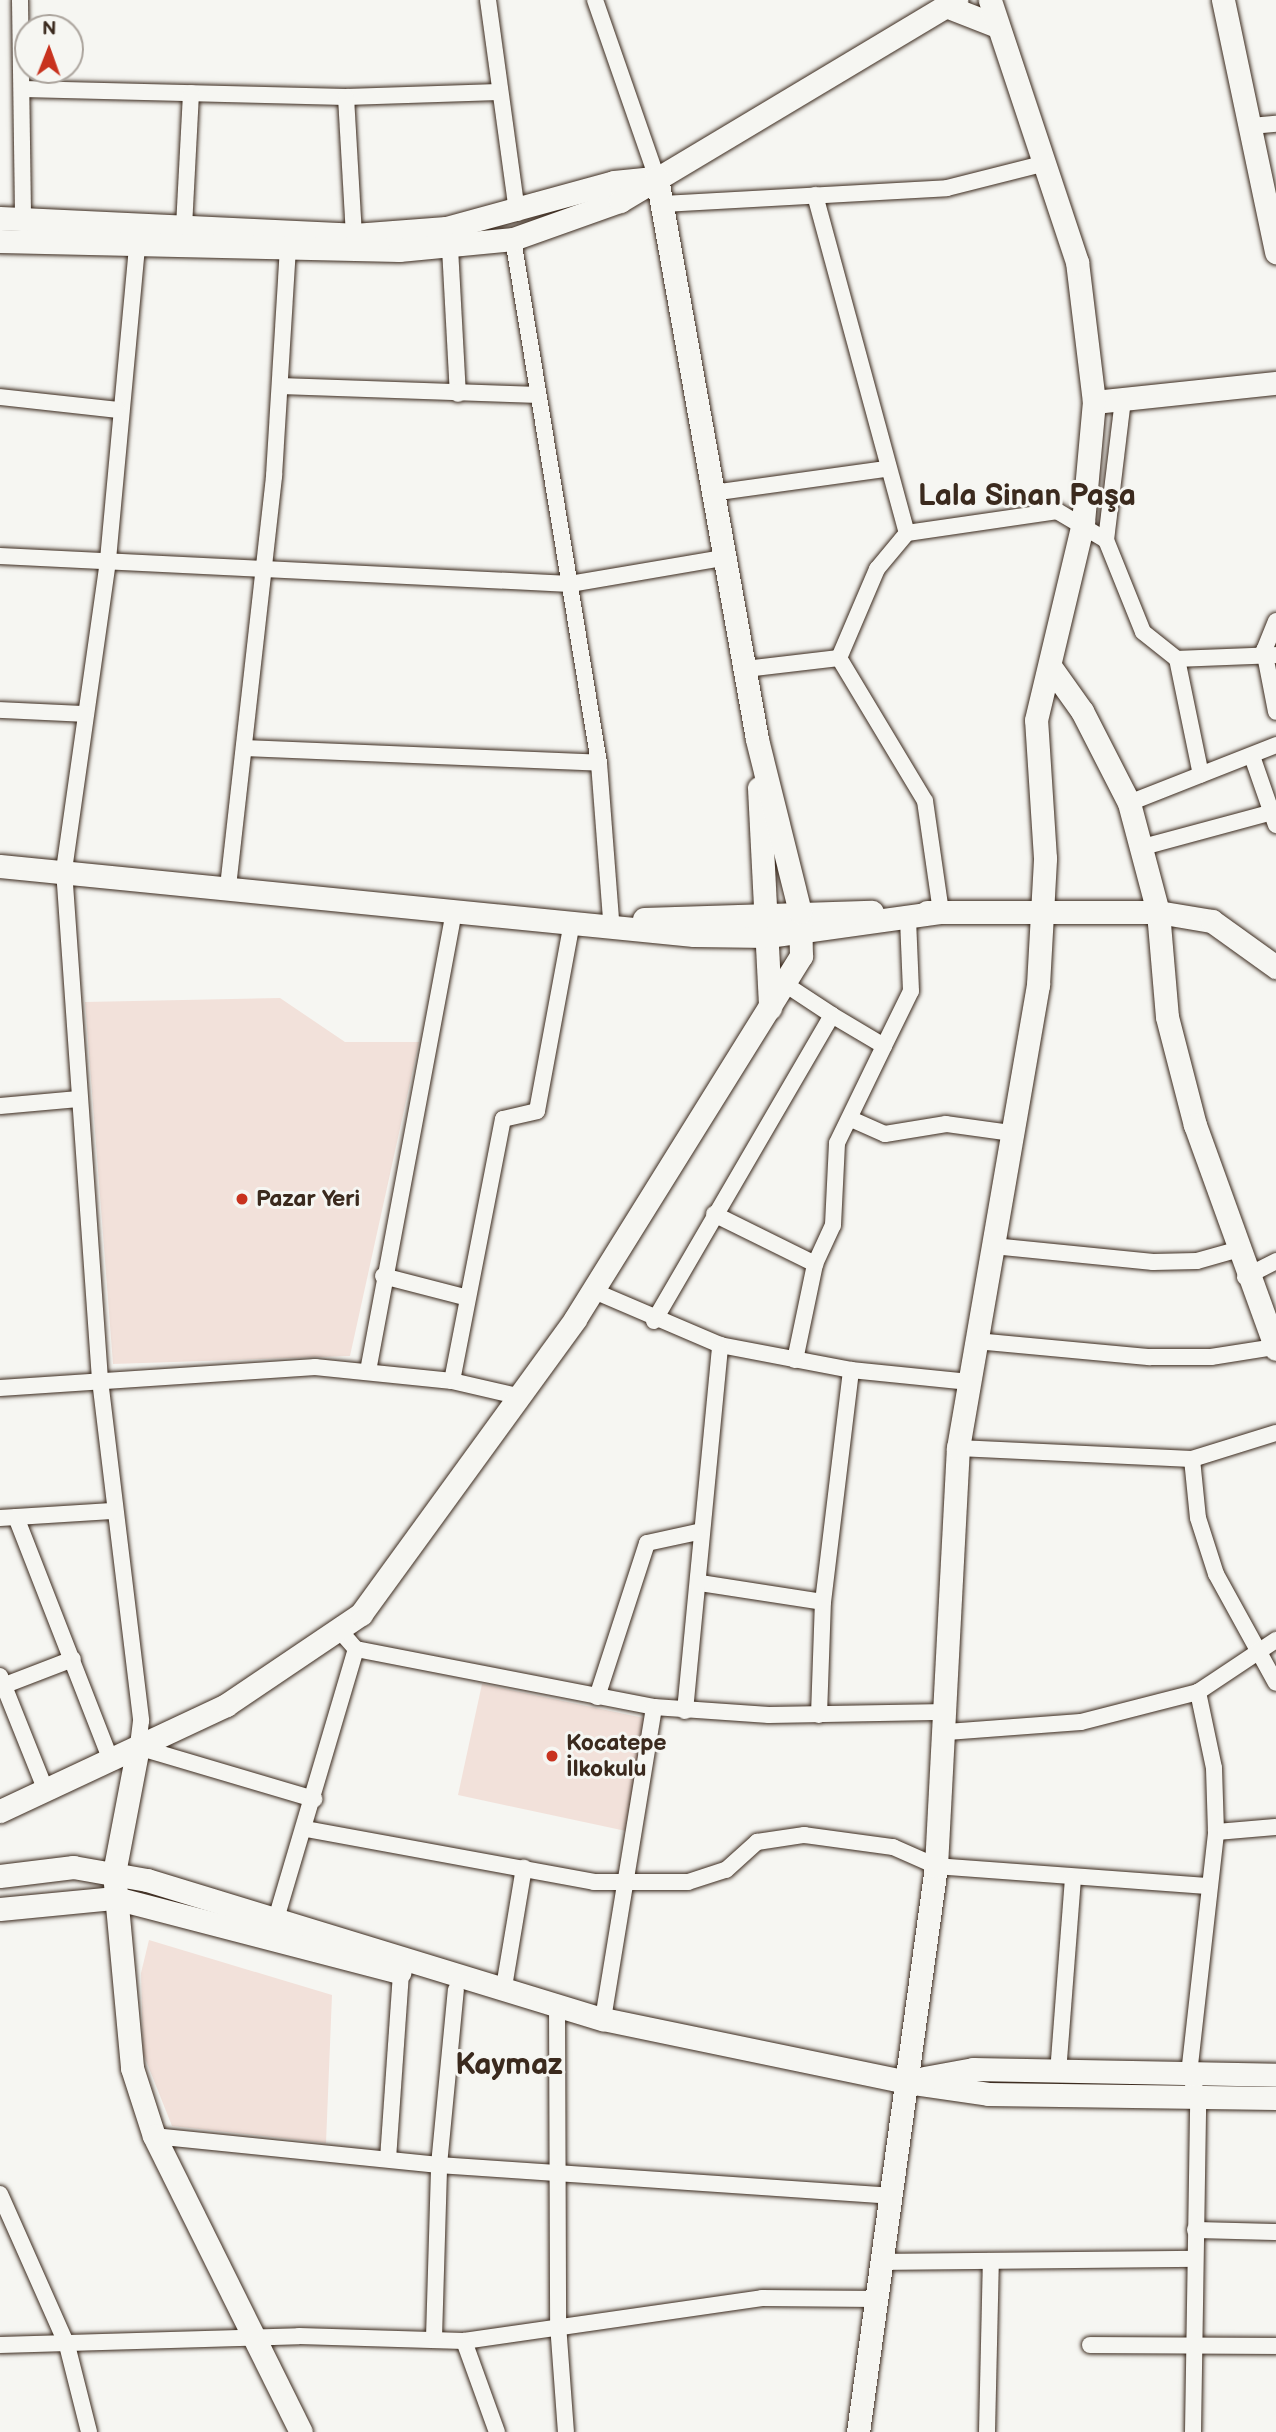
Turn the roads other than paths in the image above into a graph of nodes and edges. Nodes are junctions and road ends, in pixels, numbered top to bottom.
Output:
1 (20, 0) edge
2 (488, 0) edge
3 (596, 0) edge
4 (990, 0) edge
5 (1008, 0) edge
6 (1223, 0) edge
7 (953, 6) edge
8 (997, 26) junction
9 (1009, 74) junction
10 (23, 89) junction
11 (499, 92) junction
12 (191, 93) junction
13 (346, 97) junction
14 (1276, 124) edge
15 (1251, 126) junction
16 (1042, 164) junction
17 (657, 178) junction
18 (815, 195) junction
19 (663, 204) junction
20 (517, 213) junction
21 (11, 218) edge
22 (184, 227) junction
23 (354, 235) junction
24 (513, 239) junction
25 (0, 241) edge
26 (137, 247) junction
27 (450, 248) junction
28 (288, 249) junction
29 (1276, 252) edge
30 (1276, 383) edge
31 (281, 386) junction
32 (458, 394) junction
33 (538, 395) junction
34 (0, 397) edge
35 (1123, 399) junction
36 (1094, 402) junction
37 (117, 410) junction
38 (885, 469) junction
39 (712, 493) junction
40 (1083, 522) junction
41 (907, 533) junction
42 (1106, 540) junction
43 (0, 556) edge
44 (728, 557) junction
45 (107, 561) junction
46 (264, 571) junction
47 (570, 584) junction
48 (1276, 621) edge
49 (1270, 653) edge
50 (839, 658) junction
51 (1177, 659) junction
52 (745, 669) junction
53 (1052, 669) junction
54 (0, 710) edge
55 (1276, 712) edge
56 (85, 714) junction
57 (757, 739) junction
58 (1276, 745) edge
59 (246, 748) junction
60 (1253, 759) junction
61 (599, 763) junction
62 (1201, 775) junction
63 (1129, 803) junction
64 (1272, 819) edge
65 (1143, 847) junction
66 (0, 866) edge
67 (64, 870) junction
68 (228, 887) junction
69 (1046, 909) junction
70 (454, 911) junction
71 (942, 912) junction
72 (1158, 912) junction
73 (764, 914) junction
74 (611, 920) junction
75 (908, 920) junction
76 (572, 923) junction
77 (801, 923) junction
78 (768, 936) junction
79 (1276, 967) edge
80 (788, 986) junction
81 (770, 1008) junction
82 (832, 1015) junction
83 (884, 1046) junction
84 (79, 1098) junction
85 (0, 1106) edge
86 (851, 1119) junction
87 (1011, 1133) junction
88 (714, 1214) junction
89 (993, 1246) junction
90 (1236, 1250) junction
91 (1276, 1261) edge
92 (815, 1264) junction
93 (383, 1276) junction
94 (1245, 1277) junction
95 (594, 1291) junction
96 (464, 1297) junction
97 (654, 1321) junction
98 (976, 1341) junction
99 (720, 1345) junction
100 (1276, 1348) edge
101 (795, 1360) junction
102 (851, 1370) junction
103 (368, 1371) junction
104 (100, 1380) junction
105 (453, 1381) junction
106 (969, 1382) junction
107 (0, 1388) edge
108 (517, 1396) junction
109 (1276, 1433) edge
110 (958, 1448) junction
111 (1192, 1459) junction
112 (112, 1511) junction
113 (8, 1517) edge
114 (702, 1531) junction
115 (700, 1583) junction
116 (823, 1602) junction
117 (348, 1641) junction
118 (1268, 1643) edge
119 (73, 1659) junction
120 (2, 1683) edge
121 (1276, 1683) edge
122 (1198, 1692) junction
123 (597, 1698) junction
124 (654, 1707) junction
125 (685, 1711) junction
126 (819, 1715) junction
127 (947, 1722) junction
128 (138, 1747) junction
129 (111, 1762) junction
130 (46, 1791) junction
131 (314, 1799) junction
132 (0, 1811) edge
133 (1276, 1827) edge
134 (306, 1829) junction
135 (1216, 1832) junction
136 (936, 1866) junction
137 (524, 1868) junction
138 (114, 1873) junction
139 (0, 1876) edge
140 (1073, 1878) junction
141 (624, 1883) junction
142 (1209, 1886) junction
143 (115, 1898) junction
144 (0, 1909) edge
145 (274, 1927) junction
146 (401, 1972) junction
147 (504, 1987) junction
148 (456, 1990) junction
149 (556, 2009) junction
150 (603, 2019) junction
151 (1059, 2073) junction
152 (1189, 2074) junction
153 (1276, 2075) edge
154 (907, 2081) junction
155 (1198, 2096) junction
156 (1276, 2098) edge
157 (154, 2136) junction
158 (387, 2159) junction
159 (439, 2165) junction
160 (556, 2172) junction
161 (0, 2194) edge
162 (890, 2196) junction
163 (1195, 2230) junction
164 (1276, 2232) edge
165 (1193, 2259) junction
166 (991, 2261) junction
167 (882, 2262) junction
168 (877, 2299) junction
169 (558, 2324) junction
170 (434, 2338) junction
171 (256, 2340) junction
172 (464, 2340) junction
173 (0, 2345) edge
174 (67, 2345) junction
175 (1090, 2345) dead end
176 (1193, 2345) junction
177 (1276, 2346) edge
178 (89, 2432) edge
179 (301, 2432) edge
180 (498, 2432) edge
181 (566, 2432) edge
182 (858, 2432) edge
183 (987, 2432) edge
184 (1193, 2432) edge

1 - 10 street
2 - 11 street
3 - 17 street
4 - 5 street
4 - 8 street
5 - 9 street
6 - 15 street
7 - 8 street
7 - 17 street
8 - 9 street
9 - 16 street
10 - 12 street
10 - 21 street
11 - 13 street
11 - 20 street
12 - 13 street
12 - 22 street
13 - 23 street
14 - 15 street
15 - 29 street
16 - 18 street
16 - 36 street
17 - 19 street
17 - 20 street
17 - 24 street
18 - 19 street
18 - 38 street
19 - 39 street
20 - 23 street
21 - 22 street
22 - 23 street
24 - 27 street
24 - 33 street
25 - 26 street
26 - 28 street
26 - 37 street
27 - 28 street
27 - 32 street
28 - 31 street
30 - 35 street
31 - 32 street
31 - 46 street
32 - 33 street
33 - 47 street
34 - 37 street
35 - 36 street
35 - 42 street
36 - 40 street
37 - 45 street
38 - 39 street
38 - 41 street
39 - 44 street
40 - 41 street
40 - 42 street
40 - 53 street
41 - 50 street
42 - 51 street
43 - 45 street
44 - 47 street
44 - 52 street
45 - 46 street
45 - 56 street
46 - 47 street
46 - 59 street
47 - 61 street
48 - 49 street
49 - 51 street
49 - 55 street
50 - 52 street
50 - 71 street
51 - 62 street
52 - 57 street
53 - 63 street
53 - 69 street
54 - 56 street
56 - 67 street
57 - 73 street
57 - 77 street
58 - 60 street
59 - 61 street
59 - 68 street
60 - 62 street
60 - 64 street
61 - 74 street
62 - 63 street
63 - 65 street
64 - 65 street
65 - 72 street
66 - 67 street
67 - 68 street
67 - 84 street
68 - 70 street
69 - 71 street
69 - 72 street
69 - 87 street
70 - 76 street
70 - 93 street
71 - 75 street
71 - 77 street
72 - 79 street
72 - 90 street
73 - 74 street
73 - 77 street
73 - 78 street
74 - 76 street
75 - 77 street
75 - 83 street
76 - 78 street
76 - 96 street
77 - 78 street
77 - 80 street
78 - 81 street
80 - 81 street
80 - 82 street
81 - 95 street
82 - 83 street
82 - 88 street
83 - 86 street
84 - 85 street
84 - 104 street
86 - 87 street
86 - 92 street
87 - 89 street
88 - 92 street
88 - 97 street
89 - 90 street
89 - 98 street
90 - 94 street
91 - 94 street
92 - 101 street
93 - 96 street
93 - 103 street
94 - 100 street
95 - 97 street
95 - 108 street
96 - 105 street
97 - 99 street
98 - 100 street
98 - 106 street
99 - 101 street
99 - 114 street
101 - 102 street
102 - 106 street
102 - 116 street
103 - 104 street
103 - 105 street
104 - 107 street
104 - 112 street
105 - 108 street
106 - 110 street
108 - 117 street
109 - 111 street
110 - 111 street
110 - 127 street
111 - 118 street
112 - 113 street
112 - 128 street
113 - 119 street
114 - 115 street
114 - 123 street
115 - 116 street
115 - 125 street
116 - 126 street
117 - 123 street
117 - 128 street
117 - 131 street
118 - 121 street
118 - 122 street
119 - 120 street
119 - 129 street
120 - 130 street
122 - 127 street
122 - 135 street
123 - 124 street
124 - 125 street
124 - 141 street
125 - 126 street
126 - 127 street
127 - 136 street
128 - 129 street
128 - 131 street
128 - 138 street
129 - 130 street
130 - 132 street
131 - 134 street
133 - 135 street
134 - 137 street
134 - 145 street
135 - 142 street
136 - 140 street
136 - 141 street
136 - 154 street
137 - 141 street
137 - 147 street
138 - 139 street
138 - 143 street
138 - 145 street
140 - 142 street
140 - 151 street
141 - 150 street
142 - 152 street
143 - 144 street
143 - 145 street
143 - 157 street
145 - 146 street
145 - 147 street
146 - 148 street
146 - 158 street
147 - 149 street
148 - 149 street
148 - 159 street
149 - 150 street
149 - 160 street
150 - 154 street
151 - 152 street
151 - 154 street
152 - 153 street
152 - 155 street
154 - 155 street
154 - 162 street
155 - 156 street
155 - 163 street
157 - 158 street
157 - 171 street
158 - 159 street
159 - 160 street
159 - 170 street
160 - 162 street
160 - 169 street
161 - 174 street
162 - 167 street
163 - 164 street
163 - 165 street
165 - 166 street
165 - 176 street
166 - 167 street
166 - 183 street
167 - 168 street
168 - 169 street
168 - 182 street
169 - 172 street
169 - 181 street
170 - 171 street
170 - 172 street
171 - 174 street
171 - 179 street
172 - 180 street
173 - 174 street
174 - 178 street
175 - 176 street
176 - 177 street
176 - 184 street

